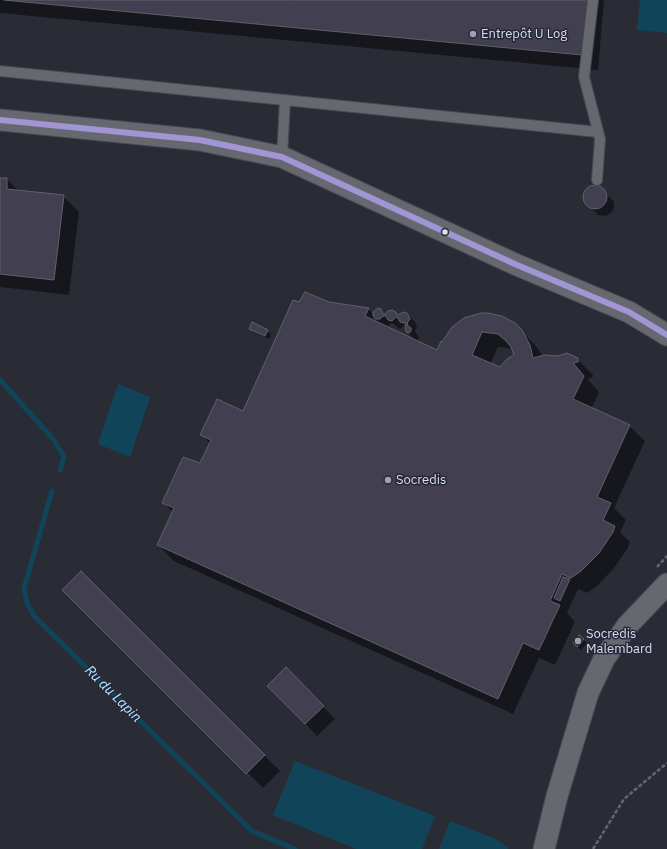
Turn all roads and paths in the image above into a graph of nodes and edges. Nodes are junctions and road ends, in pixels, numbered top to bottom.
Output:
1 (593, 0) edge
2 (0, 71) edge
3 (285, 100) junction
4 (0, 120) edge
5 (598, 132) junction
6 (282, 157) junction
7 (597, 180) dead end
8 (667, 335) edge
9 (667, 584) edge
10 (667, 763) edge
11 (544, 849) edge
12 (593, 849) edge

1 - 5 lane
2 - 3 lane
3 - 5 lane
3 - 6 lane
4 - 6 street
5 - 7 lane
6 - 8 street
9 - 11 street
10 - 12 path

